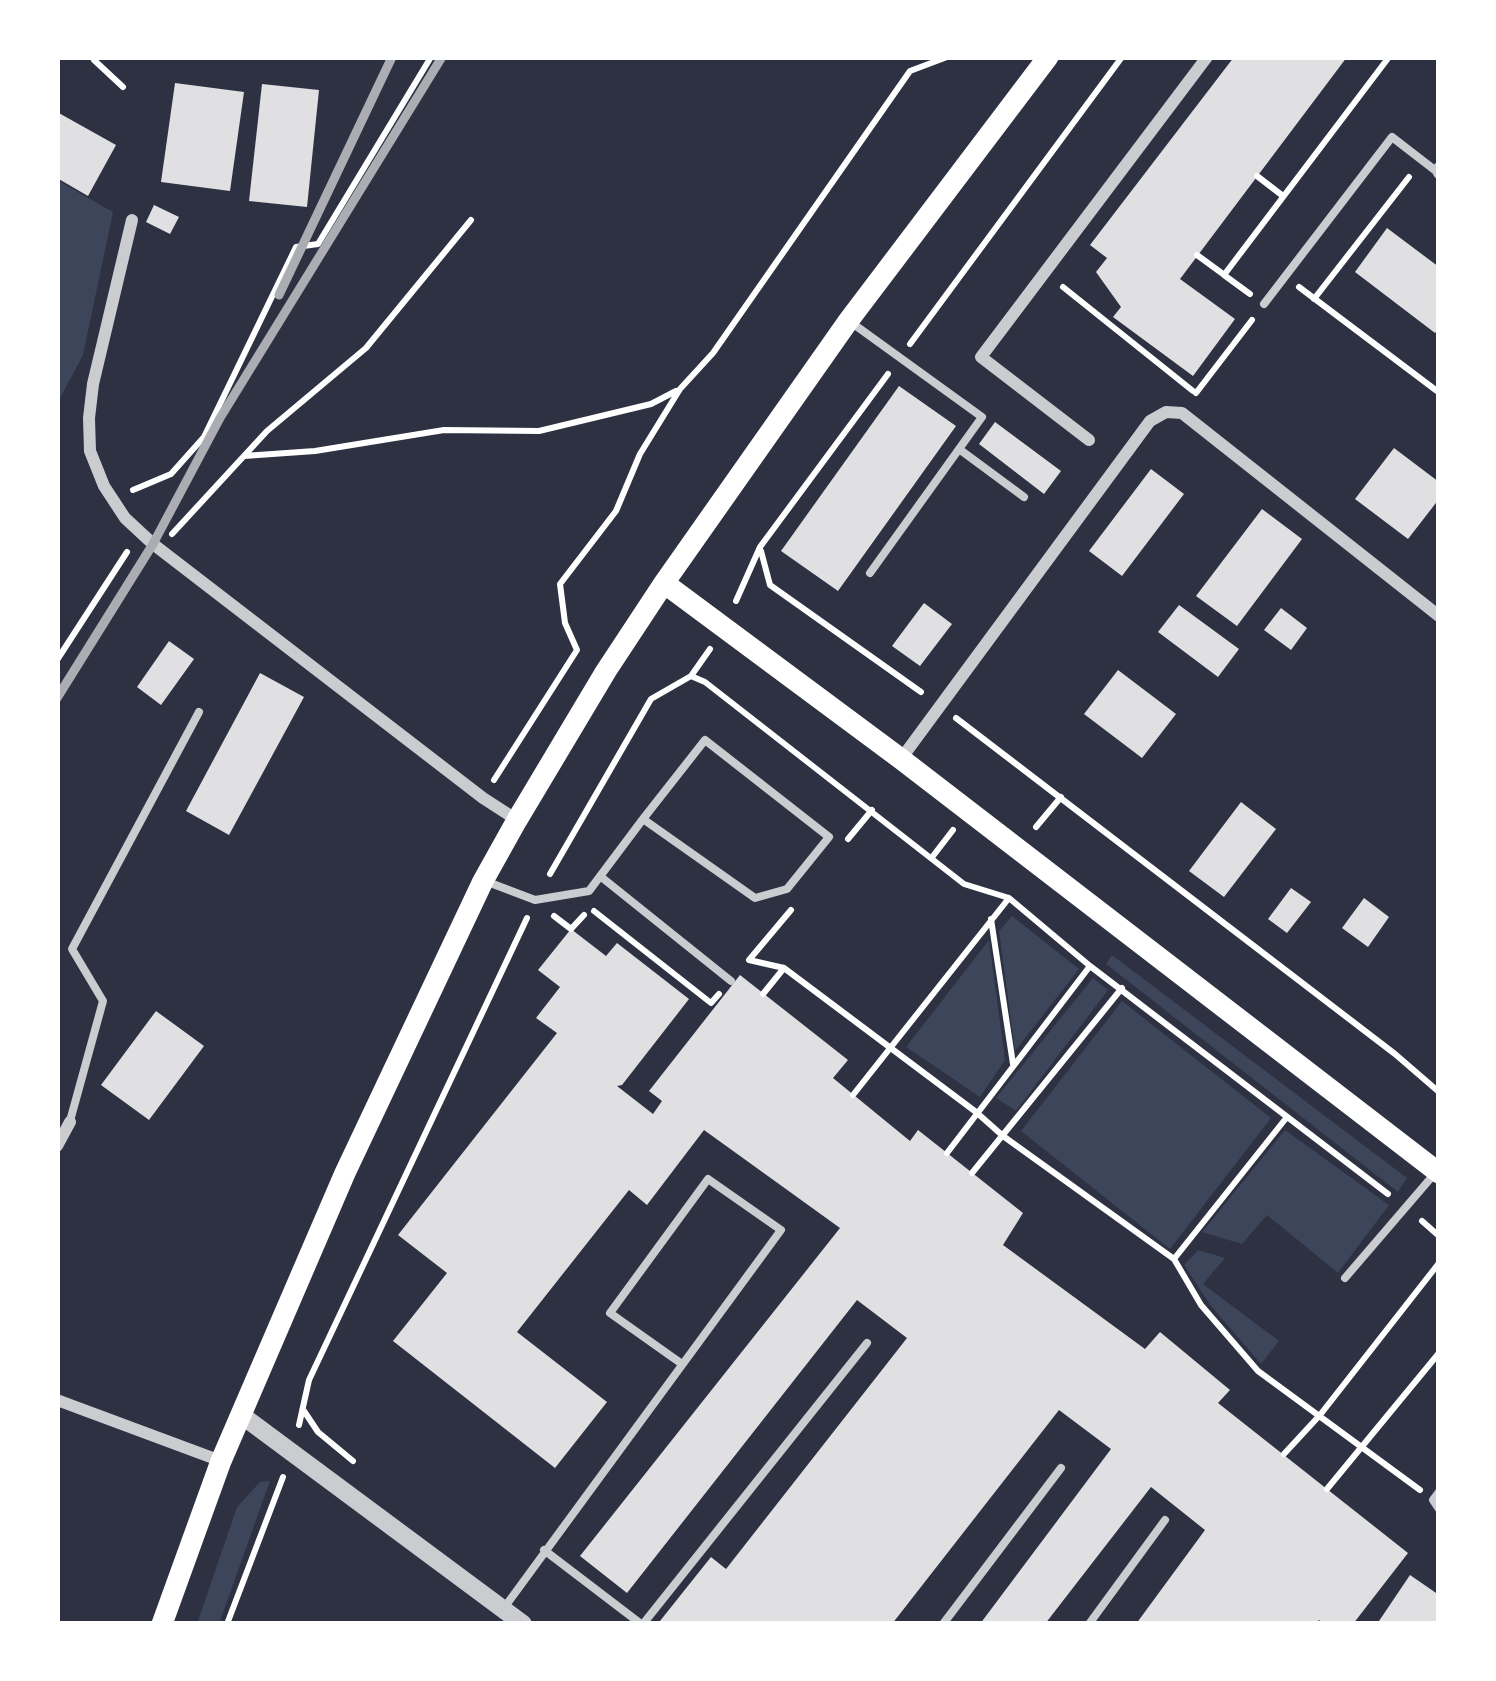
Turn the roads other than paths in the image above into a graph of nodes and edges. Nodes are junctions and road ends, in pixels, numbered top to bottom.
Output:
1 (1048, 57) edge
2 (1207, 57) edge
3 (1438, 171) edge
4 (132, 220) dead end
5 (1264, 304) road end
6 (849, 320) junction
7 (1089, 440) dead end
8 (959, 449) junction
9 (1024, 497) dead end
10 (870, 573) dead end
11 (664, 583) junction
12 (1439, 616) edge
13 (199, 712) dead end
14 (901, 759) junction
15 (643, 819) junction
16 (517, 820) junction
17 (600, 876) junction
18 (483, 881) junction
19 (731, 981) road end
20 (70, 1122) joint
21 (57, 1147) edge
22 (1438, 1172) edge
23 (1345, 1278) dead end
24 (867, 1343) dead end
25 (682, 1364) junction
26 (57, 1400) edge
27 (241, 1414) junction
28 (221, 1461) junction
29 (1061, 1468) dead end
30 (1165, 1520) dead end
31 (544, 1550) junction
32 (503, 1610) junction
33 (162, 1624) edge
34 (523, 1624) edge
35 (642, 1624) edge
36 (943, 1624) edge
37 (1089, 1624) edge

1 - 6 main road
2 - 7 street
3 - 5 lane
4 - 16 street
6 - 8 lane
6 - 11 main road
8 - 9 lane
8 - 10 lane
11 - 14 main road
11 - 16 main road
12 - 14 street
13 - 20 lane
14 - 22 main road
15 - 15 lane
15 - 17 lane
16 - 18 main road
17 - 18 lane
17 - 19 lane
18 - 27 main road
20 - 21 street
22 - 23 lane
24 - 35 lane
25 - 25 lane
25 - 31 lane
26 - 28 street
27 - 28 main road
27 - 32 street
28 - 33 main road
29 - 36 lane
30 - 37 lane
31 - 32 lane
31 - 35 lane
32 - 34 street

